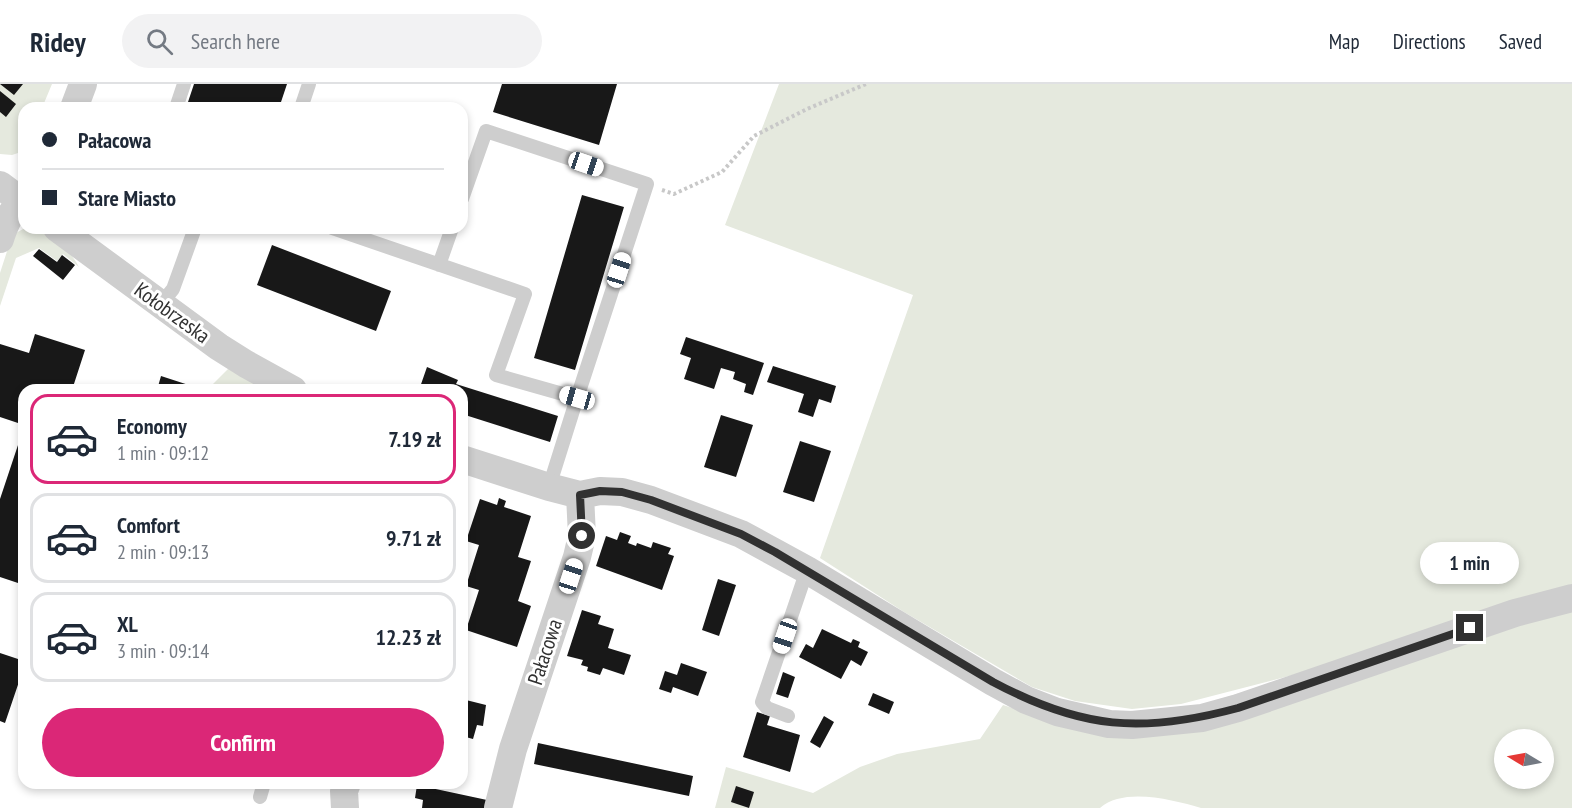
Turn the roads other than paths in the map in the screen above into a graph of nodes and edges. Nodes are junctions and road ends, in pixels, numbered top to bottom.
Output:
1 (83, 84) edge
2 (184, 84) edge
3 (309, 84) edge
4 (76, 102) edge
5 (178, 102) edge
6 (303, 102) edge
7 (468, 182) edge
8 (17, 197) edge
9 (65, 234) edge
10 (193, 234) edge
11 (349, 234) edge
12 (450, 234) edge
13 (0, 239) edge
14 (439, 265) junction
15 (160, 305) junction
16 (282, 384) edge
17 (577, 398) junction
18 (468, 461) edge
19 (549, 487) junction
20 (580, 495) junction
21 (807, 570) junction
22 (1572, 598) edge
23 (788, 716) dead end
24 (262, 789) edge
25 (345, 789) edge
26 (260, 797) dead end
27 (345, 808) edge
28 (498, 808) edge

1 - 4 street
2 - 5 lane
3 - 6 lane
7 - 17 lane
8 - 13 street
9 - 15 street, Kołobrzeska
10 - 15 lane
11 - 14 lane
12 - 14 lane
14 - 17 lane
15 - 16 street, Kołobrzeska
17 - 19 lane
18 - 19 street
19 - 20 street
20 - 21 street
20 - 28 street, Pałacowa
21 - 22 street
21 - 23 lane
24 - 26 lane
25 - 27 street

